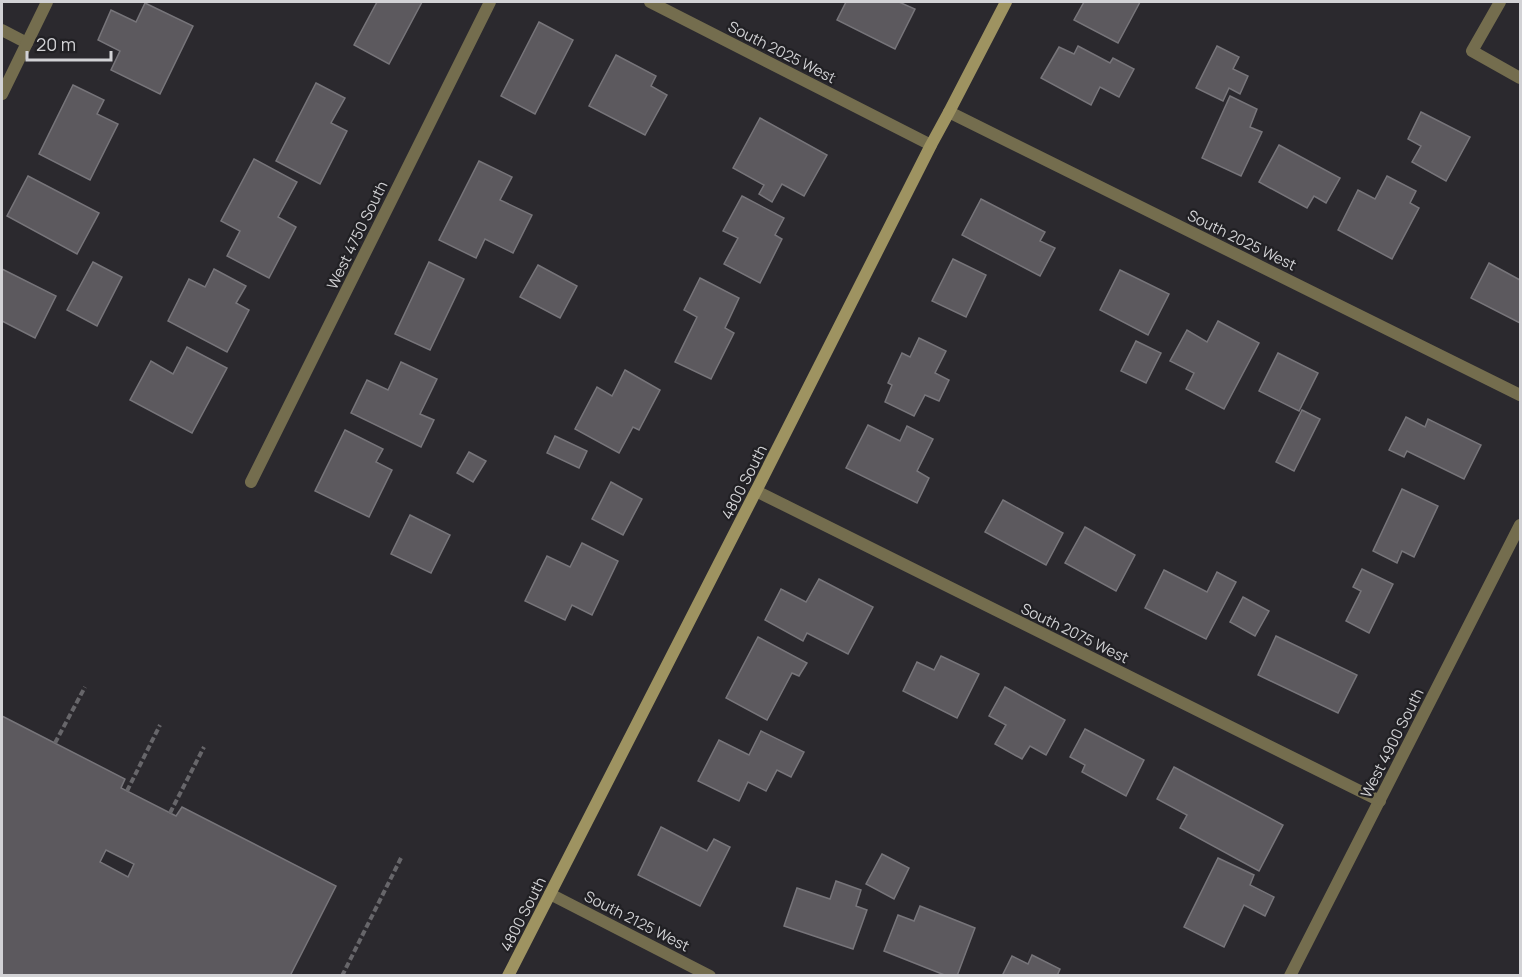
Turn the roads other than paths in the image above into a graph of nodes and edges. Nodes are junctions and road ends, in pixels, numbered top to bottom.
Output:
1 (47, 2) edge
2 (490, 2) edge
3 (650, 2) edge
4 (1006, 2) edge
5 (1500, 2) edge
6 (2, 30) edge
7 (27, 43) junction
8 (1521, 78) edge
9 (2, 94) edge
10 (949, 112) junction
11 (931, 145) junction
12 (1521, 395) edge
13 (251, 482) dead end
14 (756, 491) junction
15 (1521, 525) edge
16 (1380, 801) junction
17 (550, 894) junction
18 (508, 975) edge
19 (710, 975) edge
20 (1290, 975) edge

1 - 7 street
2 - 13 street, West 4750 South
3 - 11 street, South 2025 West
4 - 10 main road, 4800 South
5 - 8 street
6 - 7 street
7 - 9 street
10 - 11 main road, 4800 South
10 - 12 street, South 2025 West
11 - 14 main road, 4800 South
14 - 16 street, South 2075 West
14 - 17 main road, 4800 South
15 - 16 street, West 4900 South
16 - 20 street, West 4900 South
17 - 18 main road, 4800 South
17 - 19 street, South 2125 West

